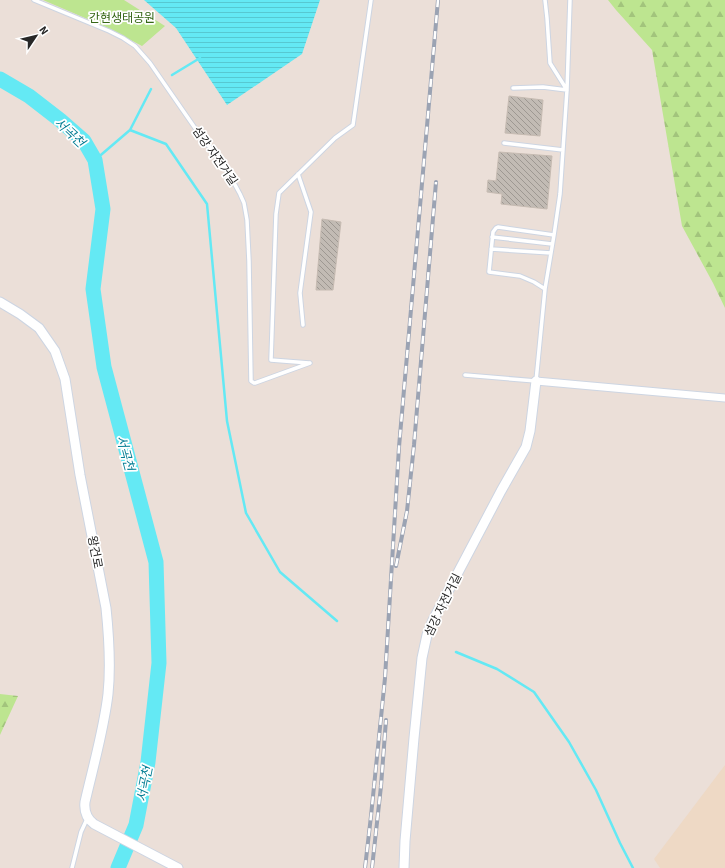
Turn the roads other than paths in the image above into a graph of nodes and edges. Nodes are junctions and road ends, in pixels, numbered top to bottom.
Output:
1 (34, 0) edge
2 (371, 0) edge
3 (545, 0) edge
4 (570, 0) edge
5 (513, 88) dead end
6 (567, 90) junction
7 (504, 143) dead end
8 (563, 150) junction
9 (298, 174) junction
10 (554, 235) junction
11 (492, 237) junction
12 (552, 244) junction
13 (491, 249) junction
14 (551, 253) junction
15 (545, 289) junction
16 (0, 302) edge
17 (304, 325) dead end
18 (465, 375) dead end
19 (536, 381) junction
20 (725, 398) edge
21 (87, 818) junction
22 (72, 868) edge
23 (178, 868) edge
24 (404, 868) edge

1 - 9 lane, 섬강 자전거길
2 - 9 lane
3 - 6 lane
4 - 6 lane
5 - 6 lane
6 - 8 lane
7 - 8 lane
8 - 10 lane
9 - 17 lane
10 - 11 lane
10 - 12 lane
11 - 12 lane
11 - 13 lane
12 - 14 lane
13 - 14 lane
13 - 15 lane
14 - 15 lane
15 - 19 lane
16 - 21 street, 왕건로
18 - 19 lane
19 - 20 street
19 - 24 street, 섬강 자전거길
21 - 22 lane
21 - 23 street

